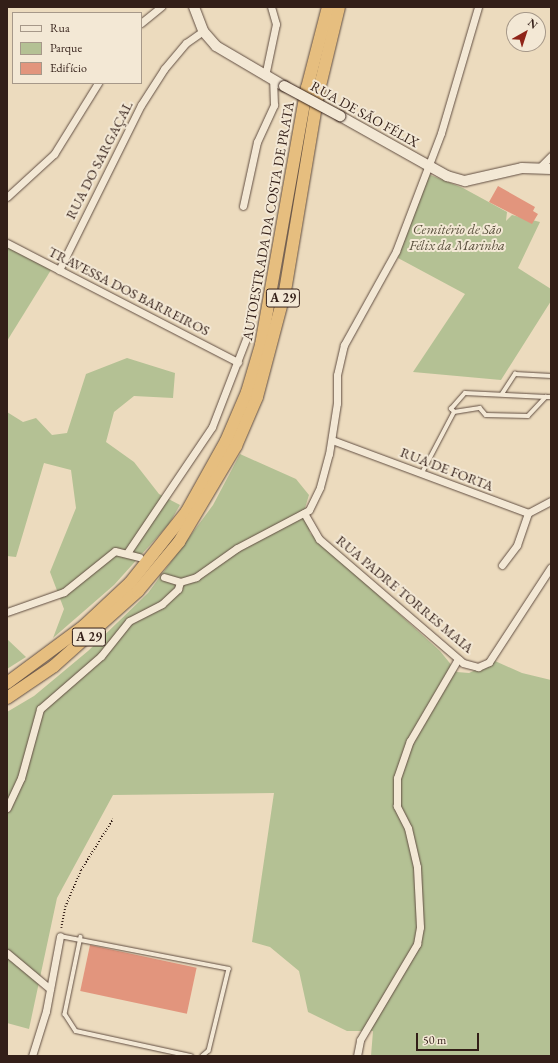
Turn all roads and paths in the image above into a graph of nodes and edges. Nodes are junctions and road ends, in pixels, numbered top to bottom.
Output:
1 (161, 7) edge
2 (194, 7) edge
3 (271, 7) edge
4 (328, 7) edge
5 (339, 7) edge
6 (478, 7) edge
7 (142, 22) edge
8 (203, 31) junction
9 (269, 78) junction
10 (97, 84) edge
11 (551, 156) edge
12 (427, 164) junction
13 (540, 167) junction
14 (551, 169) edge
15 (7, 197) edge
16 (243, 206) dead end
17 (7, 243) edge
18 (59, 270) junction
19 (249, 331) dead end
20 (238, 362) junction
21 (551, 376) edge
22 (502, 394) junction
23 (546, 397) junction
24 (551, 397) edge
25 (454, 412) junction
26 (332, 440) junction
27 (422, 473) junction
28 (551, 501) edge
29 (304, 513) junction
30 (528, 513) junction
31 (127, 553) junction
32 (139, 557) dead end
33 (502, 565) dead end
34 (551, 567) edge
35 (164, 577) dead end
36 (180, 582) junction
37 (7, 612) edge
38 (458, 659) junction
39 (7, 683) edge
40 (7, 698) edge
41 (7, 808) edge
42 (113, 819) dead end
43 (60, 936) junction
44 (81, 937) junction
45 (7, 954) edge
46 (50, 989) junction
47 (32, 1056) edge
48 (191, 1056) edge
49 (203, 1056) edge
50 (357, 1056) edge

1 - 7 street
2 - 8 main road, RUA DE SÃO FÉLIX
3 - 9 street
4 - 39 highway, AUTOESTRADA DA COSTA DE PRATA / A 29
5 - 40 highway, AUTOESTRADA DA COSTA DE PRATA / A 29
6 - 12 street
8 - 9 main road, RUA DE SÃO FÉLIX
8 - 18 street, RUA DO SARGAÇAL
9 - 12 main road, RUA DE SÃO FÉLIX, bridge
9 - 16 street
10 - 15 street
11 - 13 street
12 - 13 main road, RUA DE SÃO FÉLIX
12 - 26 street
13 - 14 main road, RUA DE SÃO FÉLIX
17 - 18 street, TRAVESSA DOS BARREIROS
18 - 20 street, TRAVESSA DOS BARREIROS
19 - 20 street
20 - 31 street
21 - 22 lane
22 - 23 lane
22 - 25 lane
23 - 24 lane
23 - 25 lane
25 - 27 lane
26 - 27 street, RUA DE FORTA
26 - 29 street
27 - 30 street, RUA DE FORTA
28 - 30 street
29 - 36 street
29 - 38 street, RUA PADRE TORRES MAIA
30 - 33 street
31 - 32 street
31 - 37 street
34 - 38 street, RUA PADRE TORRES MAIA
35 - 36 street
36 - 41 street
38 - 50 street
42 - 43 path
43 - 44 lane
43 - 46 street
44 - 48 lane
44 - 49 lane
45 - 46 street
46 - 47 street

